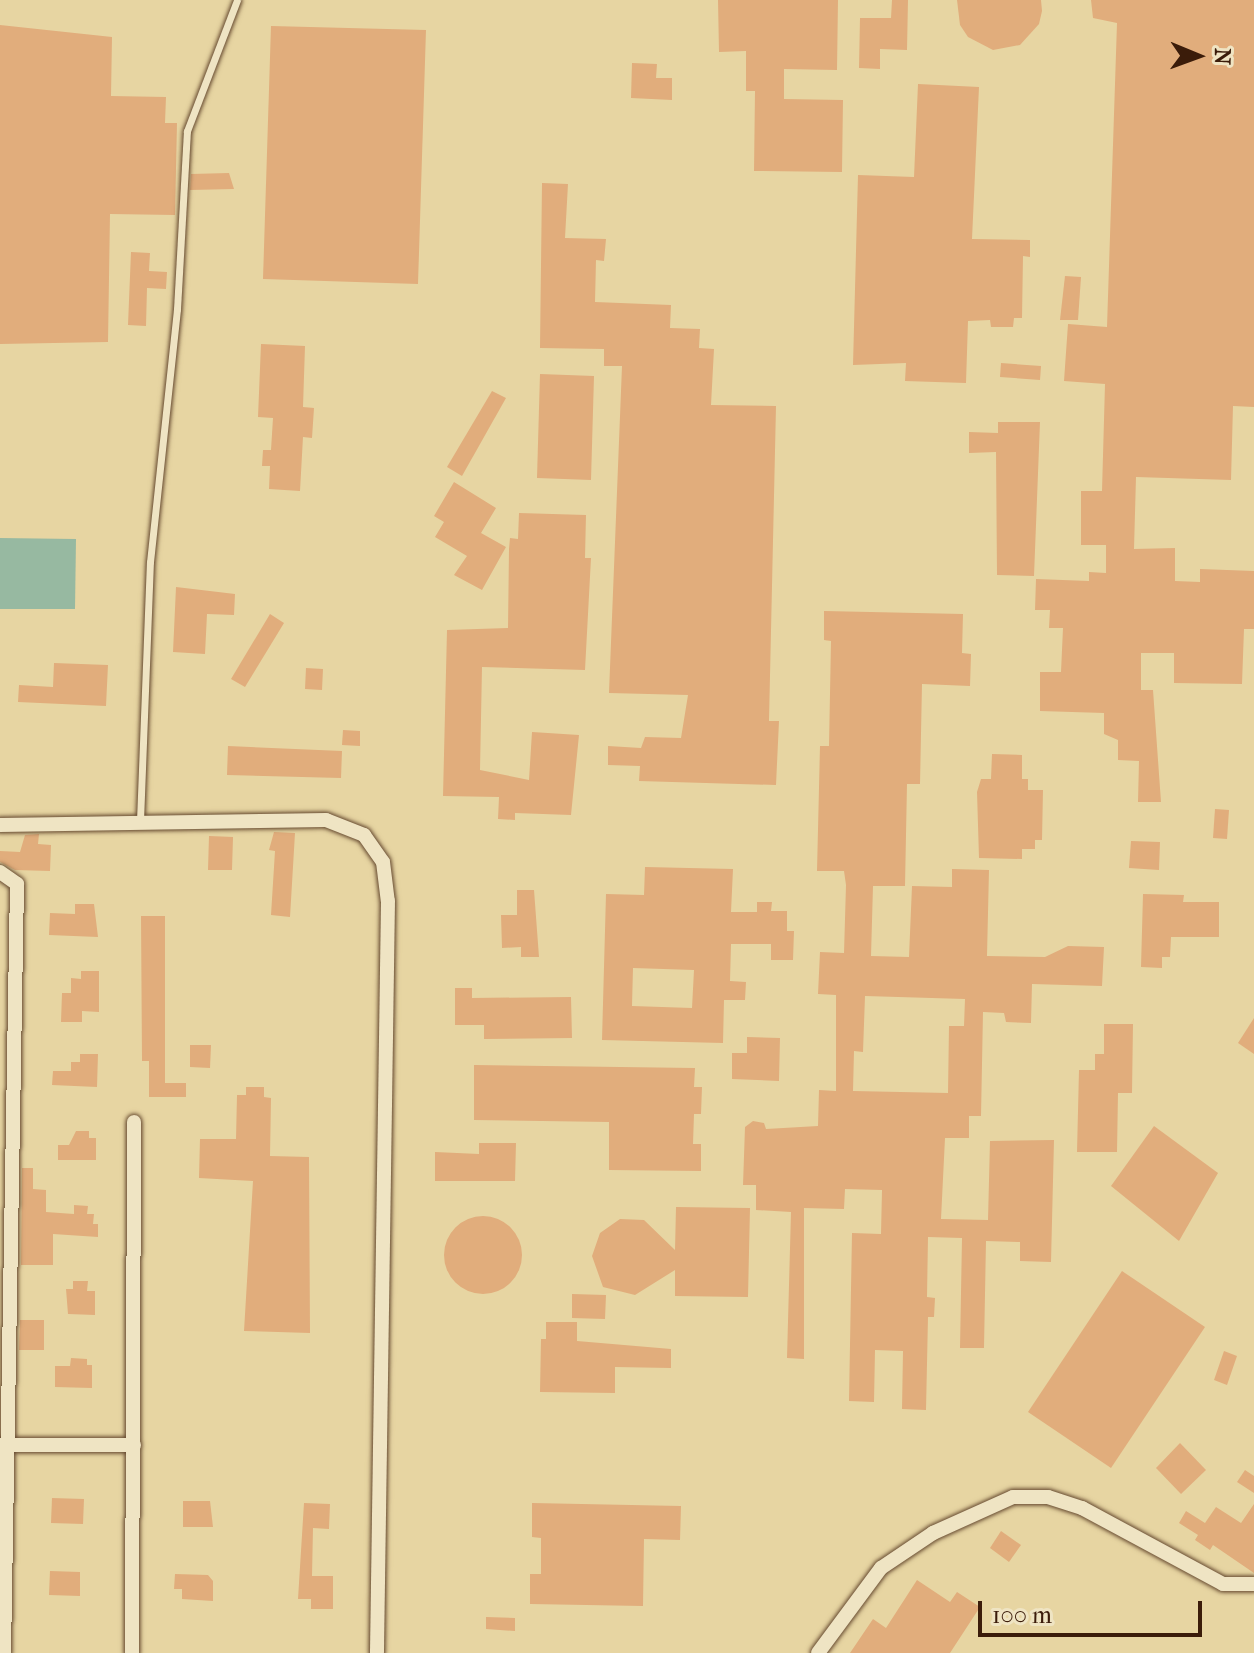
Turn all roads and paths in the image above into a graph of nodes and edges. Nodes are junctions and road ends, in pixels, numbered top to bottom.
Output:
1 (237, 0) edge
2 (140, 821) junction
3 (0, 825) edge
4 (0, 872) edge
5 (134, 1122) dead end
6 (4, 1445) edge
7 (134, 1445) junction
8 (1254, 1584) edge
9 (4, 1653) edge
10 (132, 1653) edge
11 (377, 1653) edge
12 (818, 1653) edge

1 - 2 lane
2 - 3 street
2 - 11 street
4 - 6 street
5 - 7 street
6 - 7 street
6 - 9 street
7 - 10 street
8 - 12 street

